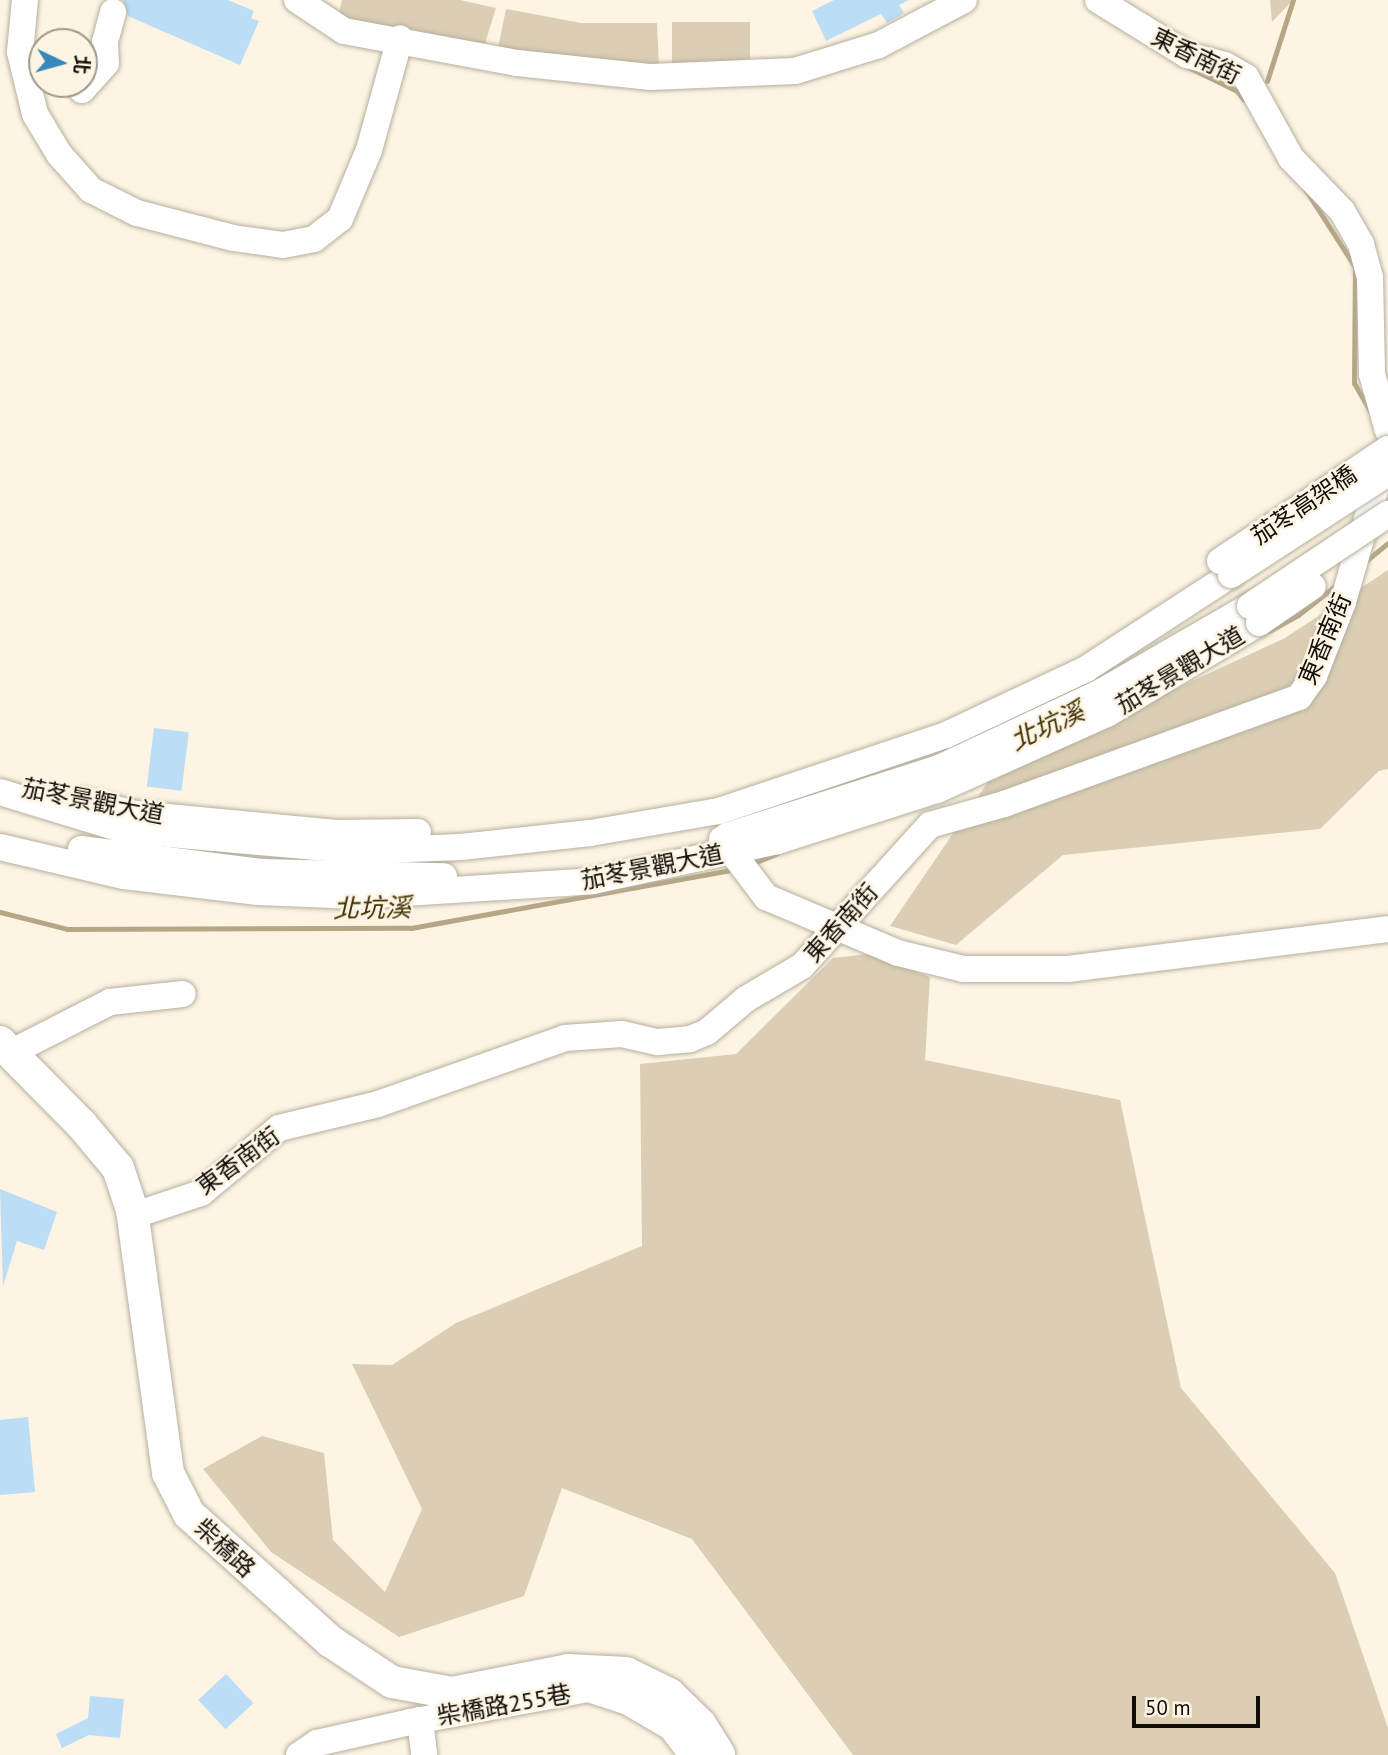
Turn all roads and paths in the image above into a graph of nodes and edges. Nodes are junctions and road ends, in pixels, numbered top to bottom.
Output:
1 (25, 0) edge
2 (297, 0) edge
3 (964, 0) edge
4 (1098, 0) edge
5 (327, 11) edge
6 (113, 12) dead end
7 (400, 38) junction
8 (98, 72) edge
9 (1386, 418) edge
10 (1388, 447) edge
11 (1388, 473) edge
12 (1388, 514) edge
13 (1388, 535) edge
14 (1225, 568) junction
15 (1255, 614) junction
16 (1004, 708) junction
17 (942, 718) junction
18 (0, 784) edge
19 (0, 792) edge
20 (719, 802) junction
21 (136, 814) junction
22 (0, 836) edge
23 (726, 844) junction
24 (267, 845) junction
25 (0, 847) edge
26 (443, 876) junction
27 (537, 886) junction
28 (1388, 929) edge
29 (837, 930) junction
30 (183, 994) dead end
31 (5, 1047) edge
32 (132, 1216) junction
33 (420, 1720) junction
34 (299, 1755) edge
35 (424, 1755) edge
36 (692, 1755) edge
37 (719, 1755) edge

1 - 7 street
2 - 5 street
3 - 7 street
4 - 9 street, 東香南街
5 - 7 street
6 - 8 street
10 - 14 street, 茄苳高架橋, bridge
10 - 29 street, 東香南街
11 - 14 street, 茄苳高架橋, bridge
12 - 15 street, bridge
13 - 15 street, bridge
14 - 16 street, 茄苳景觀大道
14 - 17 street, 茄苳景觀大道
15 - 23 street, 茄苳景觀大道
16 - 17 street
16 - 20 street, 茄苳景觀大道
17 - 20 street, 茄苳景觀大道
18 - 21 street, 茄苳景觀大道
19 - 24 street, 茄苳景觀大道
20 - 21 street, 茄苳景觀大道
20 - 24 street, 茄苳景觀大道
21 - 24 street
22 - 26 street, 茄苳景觀大道
23 - 26 street, 茄苳景觀大道
23 - 27 street, 茄苳景觀大道
23 - 29 street
25 - 27 street, 茄苳景觀大道
26 - 27 street
28 - 29 street
29 - 32 street, 東香南街
30 - 31 street
31 - 32 main road, 柴橋路
32 - 37 main road, 柴橋路
33 - 34 street, 柴橋路255巷
33 - 35 street
33 - 36 street, 柴橋路255巷

